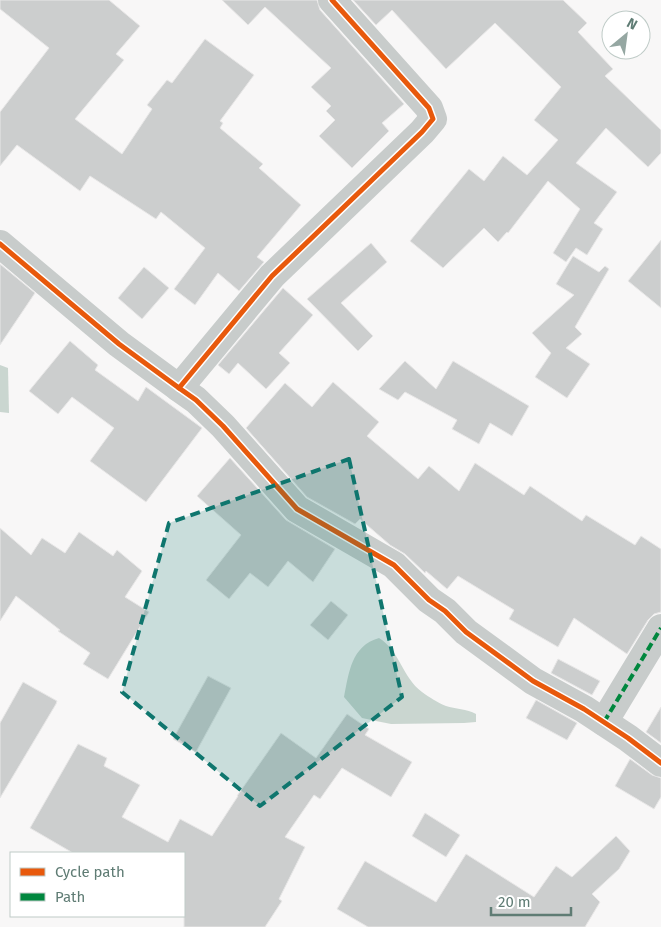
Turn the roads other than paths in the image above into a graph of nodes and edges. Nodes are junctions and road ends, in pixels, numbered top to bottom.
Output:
1 (332, 0) edge
2 (0, 244) edge
3 (178, 388) junction
4 (661, 628) edge
5 (604, 722) junction
6 (661, 763) edge

1 - 3 street
2 - 3 street
3 - 5 street
4 - 5 street
5 - 6 street

